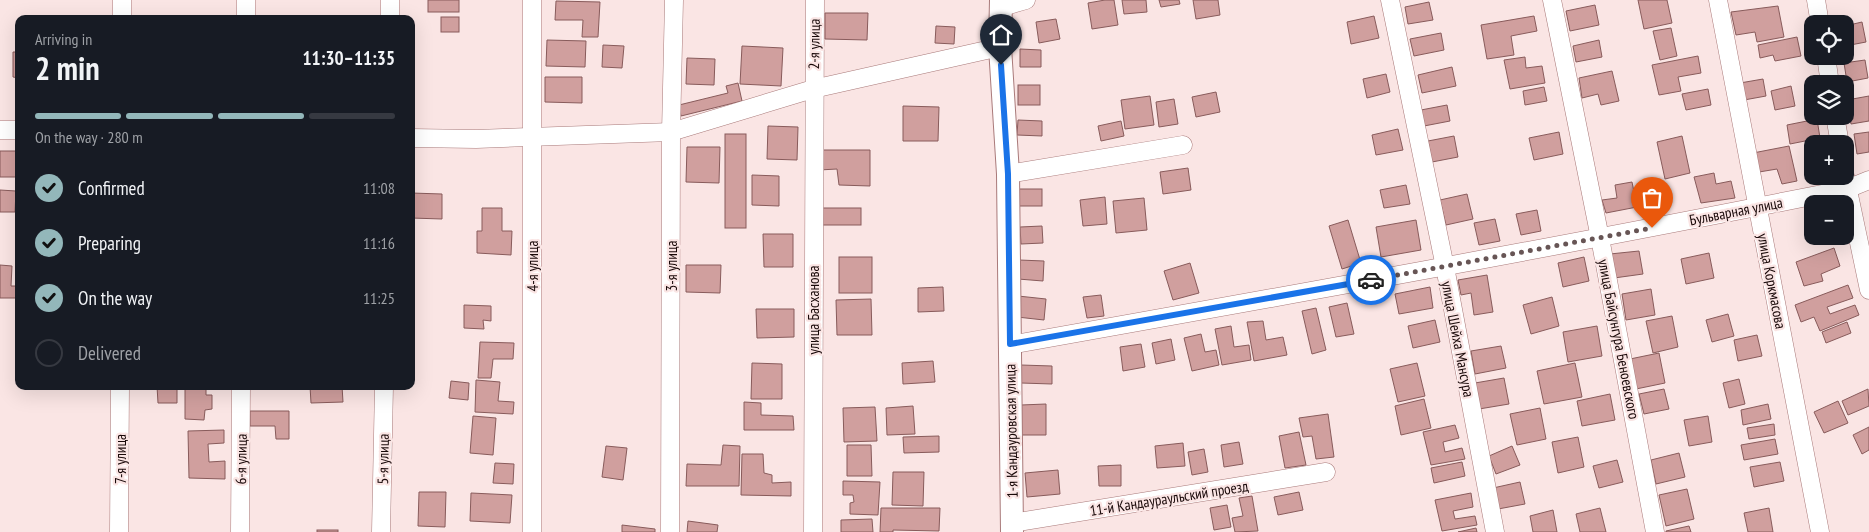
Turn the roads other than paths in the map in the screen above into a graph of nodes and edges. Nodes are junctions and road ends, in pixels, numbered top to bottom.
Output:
1 (122, 0) edge
2 (246, 0) edge
3 (390, 0) edge
4 (532, 0) edge
5 (674, 0) edge
6 (815, 0) edge
7 (1026, 0) edge
8 (1390, 0) edge
9 (1552, 0) edge
10 (1718, 0) edge
11 (1816, 0) edge
12 (1002, 3) edge
13 (122, 15) edge
14 (246, 15) edge
15 (390, 15) edge
16 (1818, 15) edge
17 (1000, 47) junction
18 (813, 89) junction
19 (0, 130) edge
20 (15, 130) edge
21 (671, 132) junction
22 (531, 136) junction
23 (415, 138) edge
24 (1183, 145) dead end
25 (1008, 174) junction
26 (1869, 180) edge
27 (1854, 182) edge
28 (1839, 185) edge
29 (1846, 185) edge
30 (1758, 207) junction
31 (1600, 238) junction
32 (1445, 267) junction
33 (1869, 290) edge
34 (1010, 344) junction
35 (120, 390) edge
36 (242, 390) edge
37 (384, 390) edge
38 (1326, 472) dead end
39 (1012, 528) edge
40 (119, 532) edge
41 (240, 532) edge
42 (382, 532) edge
43 (532, 532) edge
44 (670, 532) edge
45 (813, 532) edge
46 (1495, 532) edge
47 (1656, 532) edge
48 (1820, 532) edge

1 - 13 street
2 - 14 street
3 - 15 street
4 - 22 street, 4-я улица
5 - 21 street, 3-я улица
6 - 18 street, 2-я улица
7 - 12 street
8 - 32 street, улица Шейха Мансура
9 - 31 street, улица Байсунгура Беноевского
10 - 30 street, улица Коркмасова
11 - 16 street
12 - 17 street, 1-я Кандауровская улица
17 - 18 street
17 - 25 street, 1-я Кандауровская улица
18 - 21 street
18 - 45 street, улица Басханова
19 - 20 street
21 - 22 street
21 - 44 street, 3-я улица
22 - 23 street
22 - 43 street, 4-я улица
24 - 25 street
25 - 34 street, 1-я Кандауровская улица
26 - 27 street, Бульварная улица
28 - 30 street, Бульварная улица
29 - 33 street
30 - 31 street, Бульварная улица
30 - 48 street, улица Коркмасова
31 - 32 street, Бульварная улица
31 - 47 street, улица Байсунгура Беноевского
32 - 34 street, Бульварная улица
32 - 46 street, улица Шейха Мансура
34 - 39 street, 1-я Кандауровская улица
35 - 40 street, 7-я улица
36 - 41 street, 6-я улица
37 - 42 street, 5-я улица
38 - 39 street, 11-й Кандаураульский проезд

